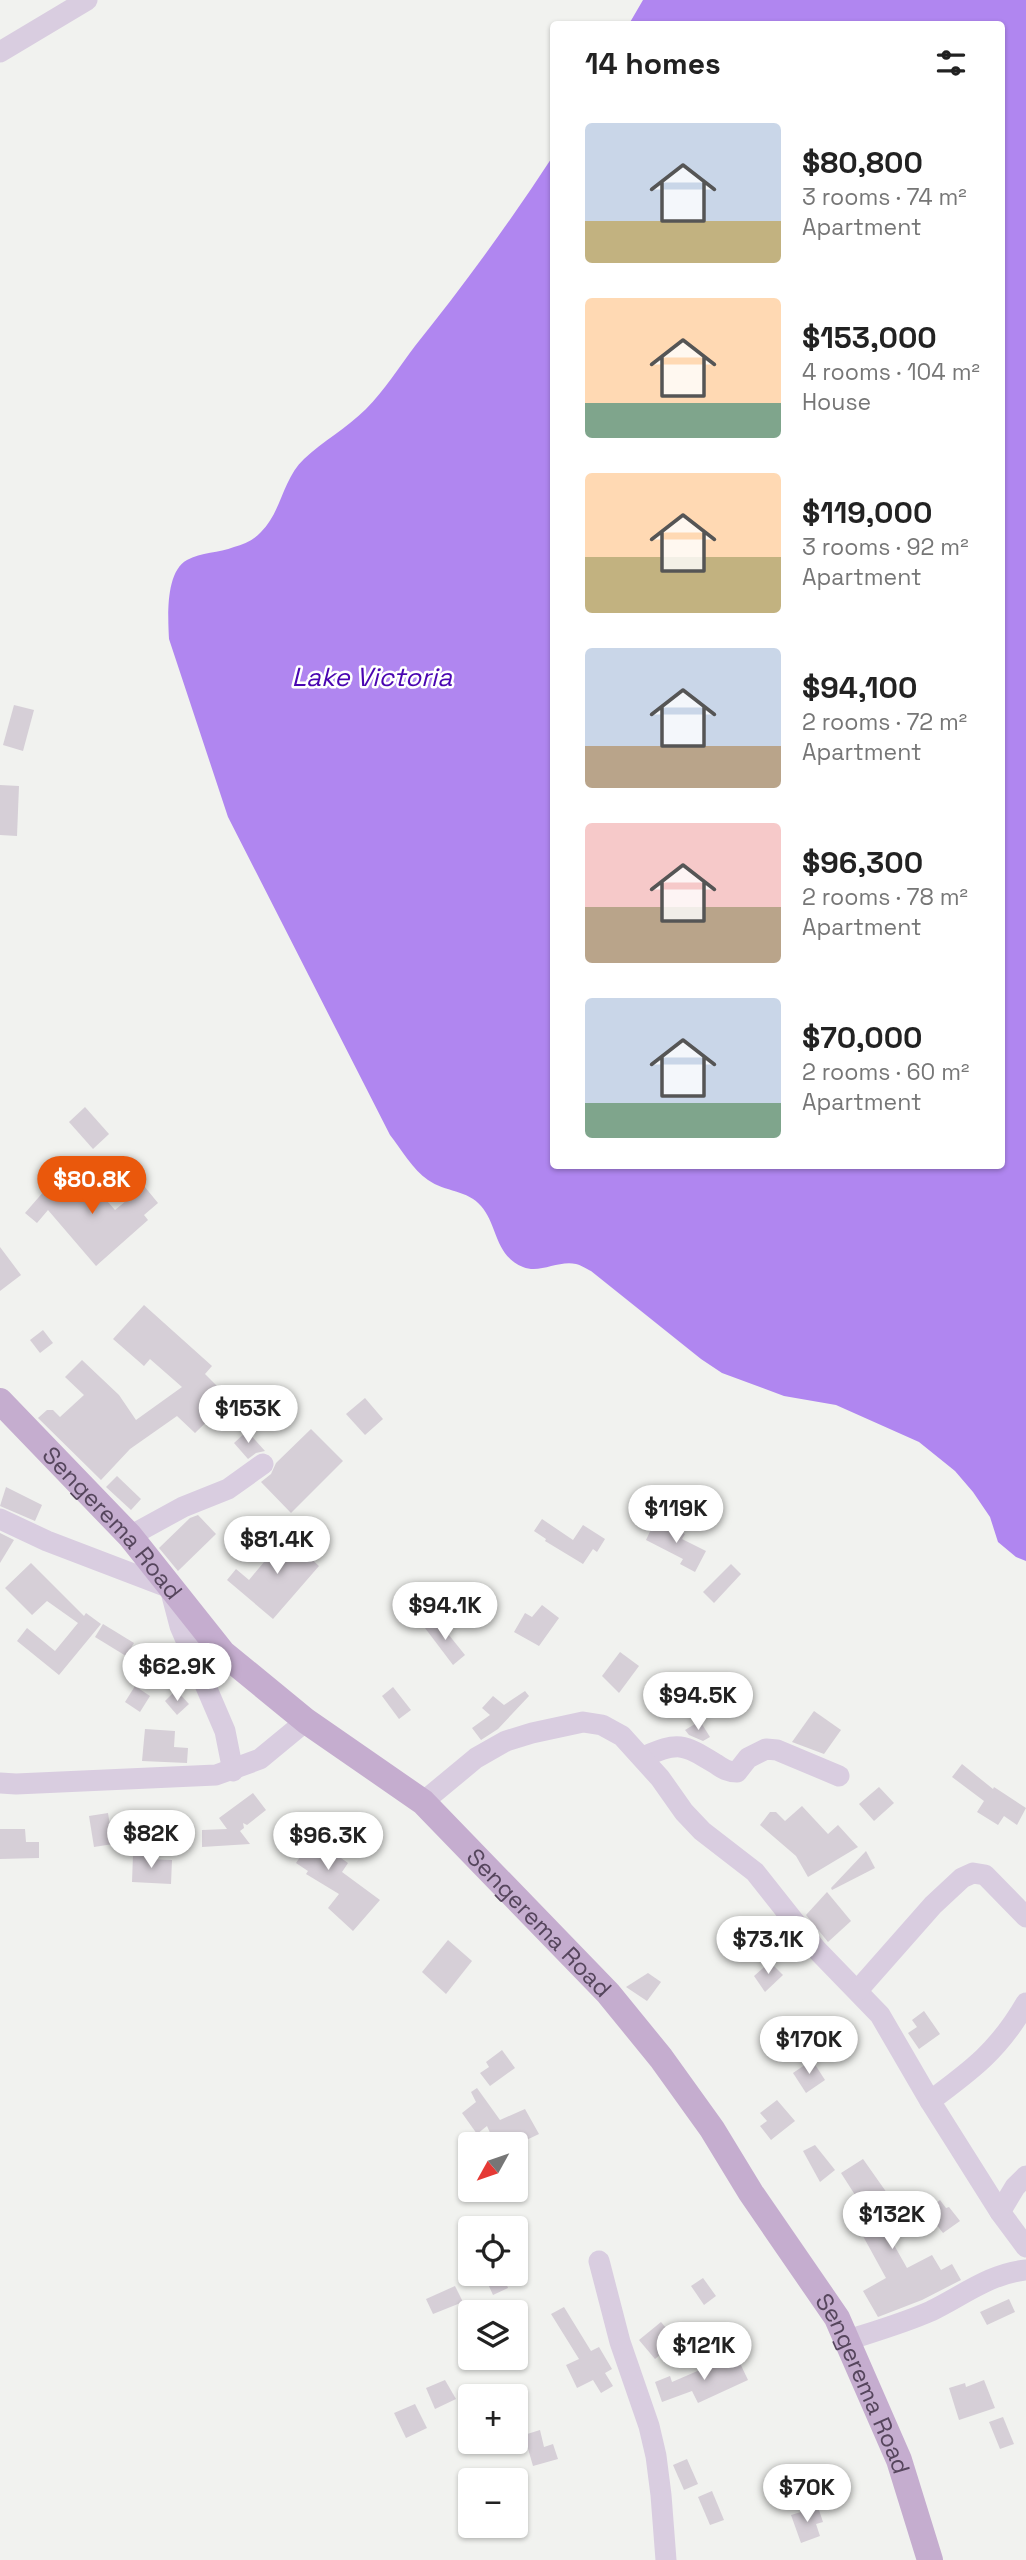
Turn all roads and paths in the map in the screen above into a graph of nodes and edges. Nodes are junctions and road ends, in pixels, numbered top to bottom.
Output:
1 (87, 0) edge
2 (0, 51) edge
3 (0, 1401) edge
4 (263, 1464) dead end
5 (0, 1519) edge
6 (130, 1536) junction
7 (170, 1588) junction
8 (306, 1721) junction
9 (643, 1757) junction
10 (233, 1770) junction
11 (839, 1776) dead end
12 (0, 1783) edge
13 (424, 1802) junction
14 (1026, 1917) edge
15 (858, 1990) junction
16 (1026, 2003) edge
17 (930, 2101) junction
18 (1026, 2176) edge
19 (1000, 2213) junction
20 (1026, 2247) edge
21 (599, 2261) dead end
22 (1026, 2270) edge
23 (848, 2340) junction
24 (666, 2560) edge
25 (930, 2560) edge

1 - 2 street
3 - 6 main road, Sengerema Road
4 - 6 street
5 - 7 street
6 - 7 main road, Sengerema Road
7 - 8 main road, Sengerema Road
7 - 10 street
8 - 10 street
8 - 13 main road, Sengerema Road
9 - 11 street
9 - 13 street
9 - 15 street
10 - 12 street
13 - 23 main road, Sengerema Road
14 - 15 street
15 - 17 street
16 - 17 street
17 - 19 street
18 - 19 street
19 - 20 street
21 - 24 street
22 - 23 street
23 - 25 main road, Sengerema Road

